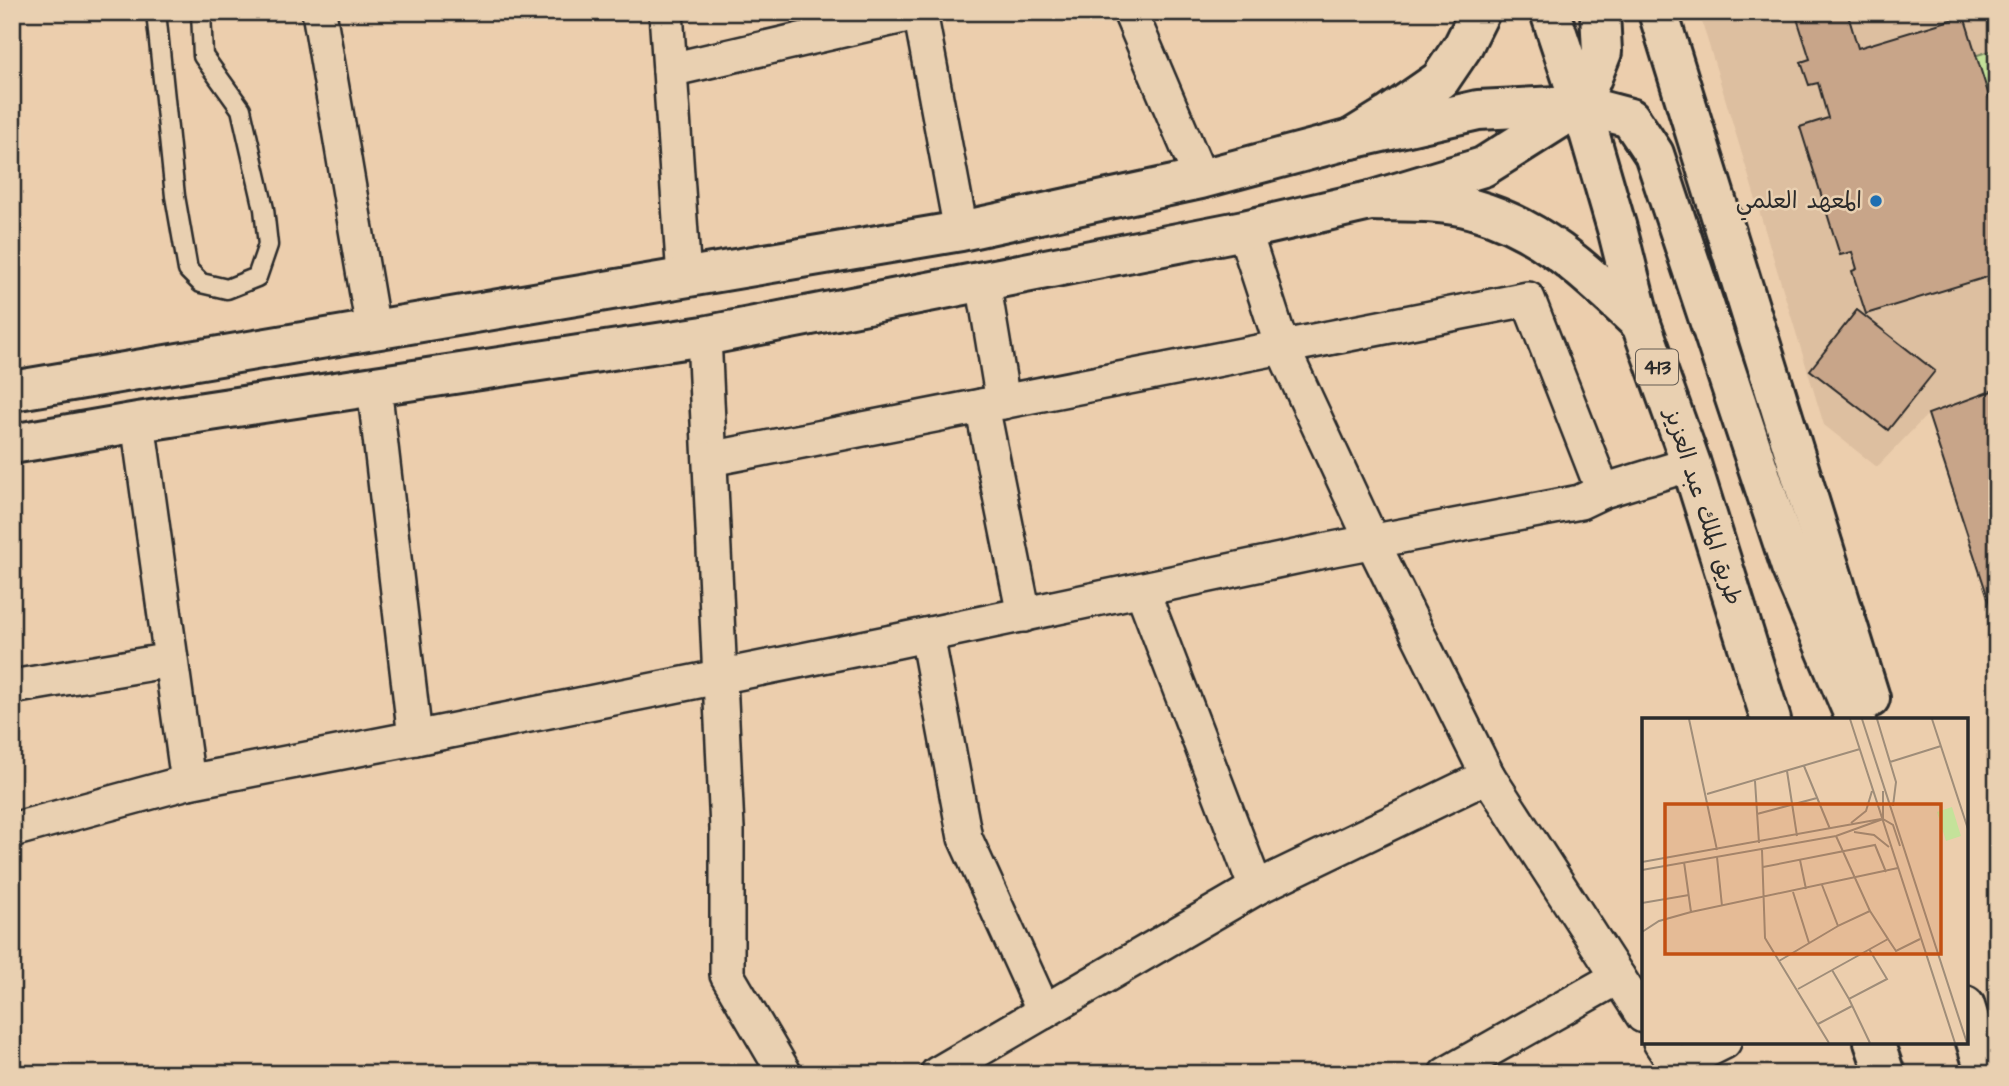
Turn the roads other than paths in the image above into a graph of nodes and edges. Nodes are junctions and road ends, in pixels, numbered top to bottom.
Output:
1 (156, 12) edge
2 (201, 12) edge
3 (319, 12) edge
4 (666, 12) edge
5 (921, 12) edge
6 (1130, 12) edge
7 (1480, 12) edge
8 (1550, 12) edge
9 (1600, 12) edge
10 (1658, 12) edge
11 (670, 70) junction
12 (1581, 105) junction
13 (1478, 110) junction
14 (1350, 139) junction
15 (1483, 167) junction
16 (1201, 179) junction
17 (1370, 201) junction
18 (1244, 230) junction
19 (961, 231) junction
20 (1618, 232) junction
21 (1690, 261) junction
22 (684, 278) junction
23 (982, 281) junction
24 (1641, 324) junction
25 (373, 329) junction
26 (704, 336) junction
27 (1282, 347) junction
28 (374, 386) junction
29 (12, 391) edge
30 (993, 404) junction
31 (138, 422) junction
32 (12, 444) edge
33 (710, 459) junction
34 (1691, 464) junction
35 (1603, 491) junction
36 (1373, 543) junction
37 (1142, 590) junction
38 (1024, 615) junction
39 (927, 635) junction
40 (171, 660) junction
41 (720, 677) junction
42 (12, 687) edge
43 (1770, 718) edge
44 (1855, 718) edge
45 (1876, 718) edge
46 (415, 738) junction
47 (1488, 776) junction
48 (188, 782) junction
49 (12, 830) edge
50 (1256, 888) junction
51 (1618, 977) junction
52 (1044, 1012) junction
53 (1967, 1012) edge
54 (1642, 1014) edge
55 (1661, 1044) edge
56 (1720, 1044) edge
57 (1875, 1044) edge
58 (1487, 1064) edge
59 (785, 1074) edge
60 (937, 1074) edge
61 (1446, 1074) edge
62 (1885, 1074) edge
63 (1986, 1074) edge

1 - 2 lane
3 - 25 street
4 - 11 street
5 - 11 street
5 - 19 street
6 - 16 street
7 - 14 main road
8 - 12 main road, طريق الملك عبد العزيز / 413
9 - 12 main road
10 - 45 main road
11 - 22 street
12 - 13 main road
12 - 15 main road
12 - 20 main road, طريق الملك عبد العزيز / 413
12 - 21 main road
13 - 14 main road
13 - 15 main road
14 - 16 main road
15 - 17 main road
16 - 19 main road
17 - 18 main road
17 - 24 main road
18 - 23 main road
18 - 27 street
19 - 22 main road
20 - 21 main road
20 - 24 main road, طريق الملك عبد العزيز / 413
21 - 44 main road
22 - 25 main road
23 - 26 main road
23 - 30 street
24 - 34 main road, طريق الملك عبد العزيز / 413
25 - 29 main road
26 - 28 main road
26 - 33 street
27 - 30 street
27 - 35 street
27 - 36 street
28 - 31 main road
28 - 46 street
30 - 33 street
30 - 38 street
31 - 32 main road
31 - 40 street
33 - 41 street
34 - 35 street
34 - 43 main road, طريق الملك عبد العزيز / 413
35 - 36 street
36 - 37 street
36 - 47 street
37 - 38 street
37 - 50 street
38 - 39 street
39 - 41 street
39 - 52 street
40 - 42 street
40 - 48 street
41 - 46 street
41 - 59 street
46 - 48 street
47 - 50 street
47 - 51 street
48 - 49 street
50 - 52 street
51 - 54 street
51 - 58 street
52 - 60 street
53 - 63 main road
55 - 56 street
57 - 62 main road
58 - 61 street

